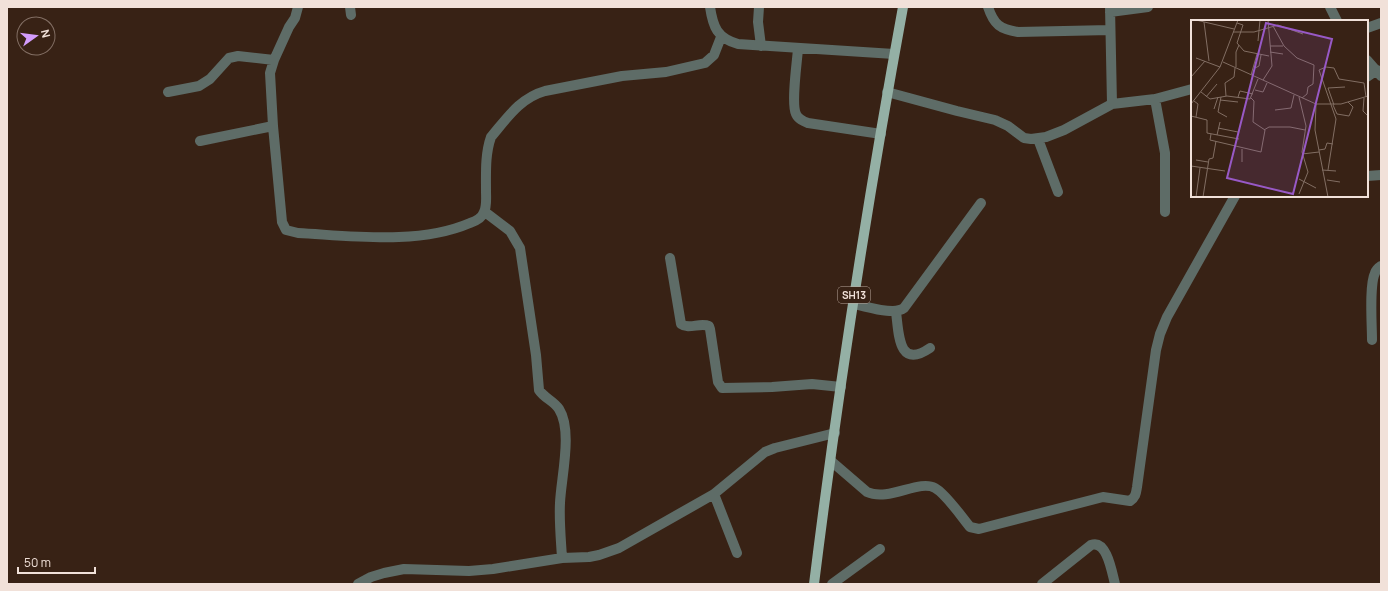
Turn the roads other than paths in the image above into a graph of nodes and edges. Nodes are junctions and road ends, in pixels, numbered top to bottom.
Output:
1 (298, 7) edge
2 (710, 7) edge
3 (759, 7) edge
4 (903, 7) edge
5 (988, 7) edge
6 (1148, 7) edge
7 (1330, 7) edge
8 (1110, 9) edge
9 (1336, 20) edge
10 (1381, 23) edge
11 (1368, 28) edge
12 (1110, 30) junction
13 (721, 37) junction
14 (761, 46) junction
15 (798, 48) junction
16 (894, 54) junction
17 (274, 60) junction
18 (1368, 61) edge
19 (1379, 73) edge
20 (1368, 77) edge
21 (1191, 89) edge
22 (168, 92) dead end
23 (887, 92) junction
24 (1155, 99) junction
25 (1112, 104) junction
26 (273, 126) junction
27 (880, 134) junction
28 (1038, 139) junction
29 (200, 141) dead end
30 (1381, 175) edge
31 (1368, 176) edge
32 (1058, 192) dead end
33 (1233, 197) edge
34 (982, 203) dead end
35 (484, 212) junction
36 (1165, 212) dead end
37 (670, 258) dead end
38 (1381, 266) edge
39 (853, 304) junction
40 (896, 312) junction
41 (1372, 340) dead end
42 (930, 348) dead end
43 (841, 387) junction
44 (835, 433) junction
45 (831, 461) junction
46 (714, 494) junction
47 (880, 549) dead end
48 (737, 553) dead end
49 (562, 558) junction
50 (359, 584) edge
51 (814, 584) edge
52 (832, 584) edge
53 (1042, 584) edge
54 (1115, 584) edge

1 - 17 street
2 - 13 street
3 - 14 street
4 - 16 main road, SH13
5 - 12 street
6 - 8 street
7 - 9 street
8 - 12 street
10 - 11 street
12 - 25 street
13 - 14 street
13 - 35 street
14 - 15 street
15 - 16 street
15 - 27 street
16 - 23 main road, SH13
17 - 22 street
17 - 26 street
18 - 19 street
19 - 20 street
21 - 24 street
23 - 27 main road, SH13
23 - 28 street
24 - 25 street
24 - 36 street
25 - 28 street
26 - 29 street
26 - 35 street
27 - 39 main road, SH13
28 - 32 street
30 - 31 street
33 - 45 street
34 - 40 street
35 - 49 street
37 - 43 street
38 - 41 street
39 - 40 street
39 - 43 main road, SH13
40 - 42 street
43 - 44 main road, SH13
44 - 45 main road, SH13
44 - 46 street
45 - 51 main road, SH13
46 - 48 street
46 - 49 street
47 - 52 street
49 - 50 street
53 - 54 street

